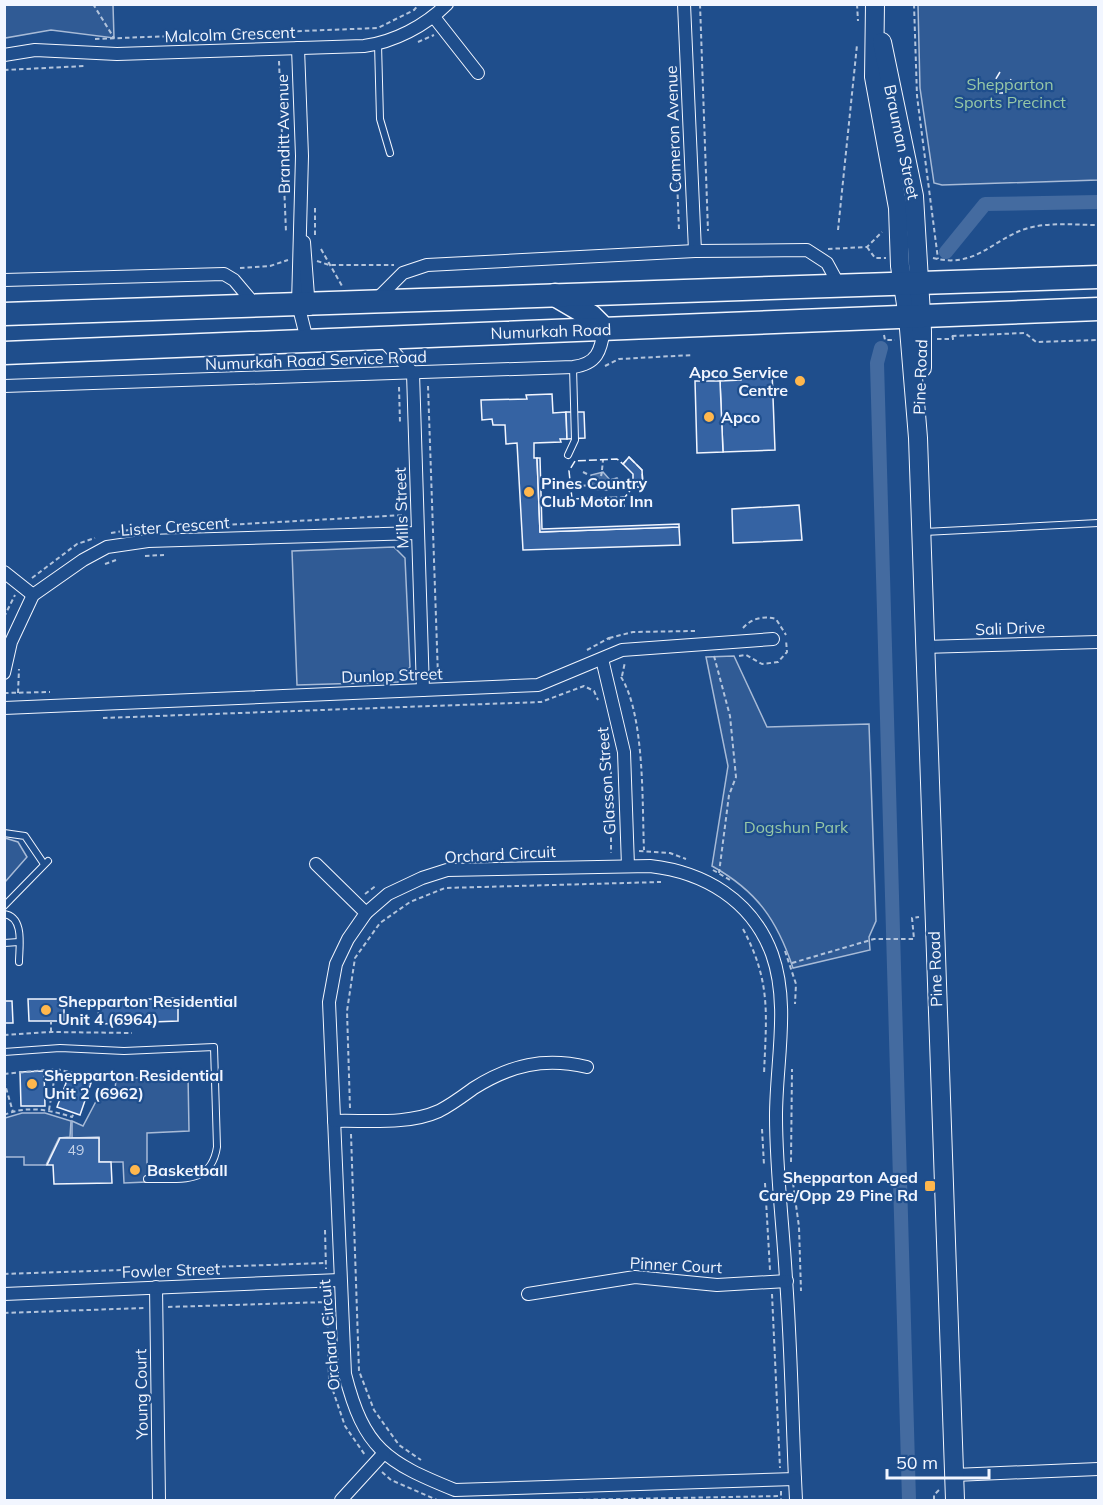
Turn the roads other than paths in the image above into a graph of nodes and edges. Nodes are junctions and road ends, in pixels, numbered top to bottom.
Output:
1 (447, 4) edge
2 (684, 4) edge
3 (875, 4) edge
4 (434, 17) junction
5 (378, 44) junction
6 (298, 48) junction
7 (4, 55) edge
8 (478, 73) dead end
9 (390, 153) dead end
10 (695, 251) junction
11 (1098, 277) edge
12 (4, 280) edge
13 (910, 282) junction
14 (839, 285) junction
15 (553, 294) junction
16 (375, 301) junction
17 (304, 303) junction
18 (255, 305) junction
19 (1098, 309) edge
20 (4, 314) edge
21 (915, 317) junction
22 (604, 329) junction
23 (380, 337) junction
24 (307, 340) junction
25 (4, 353) edge
26 (573, 368) junction
27 (412, 374) junction
28 (4, 386) edge
29 (568, 455) dead end
30 (1098, 523) edge
31 (920, 532) junction
32 (418, 533) junction
33 (4, 572) edge
34 (33, 595) junction
35 (773, 639) dead end
36 (1098, 642) edge
37 (923, 647) junction
38 (602, 659) junction
39 (4, 673) edge
40 (423, 685) junction
41 (4, 708) edge
42 (4, 833) edge
43 (316, 864) dead end
44 (628, 866) junction
45 (4, 906) edge
46 (361, 909) junction
47 (4, 914) edge
48 (19, 942) junction
49 (4, 943) edge
50 (19, 962) dead end
51 (4, 1052) edge
52 (587, 1067) dead end
53 (334, 1121) junction
54 (147, 1179) dead end
55 (340, 1280) junction
56 (787, 1281) junction
57 (156, 1287) junction
58 (4, 1294) edge
59 (528, 1294) dead end
60 (384, 1453) junction
61 (1098, 1469) edge
62 (954, 1475) junction
63 (795, 1479) junction
64 (796, 1498) edge
65 (159, 1500) edge
66 (341, 1500) edge
67 (956, 1500) edge

1 - 4 street, Malcolm Crescent
2 - 10 street, Cameron Avenue
3 - 13 street, Brauman Street
4 - 5 street, Malcolm Crescent
4 - 8 street
5 - 6 street, Malcolm Crescent
5 - 9 lane
6 - 7 street, Malcolm Crescent
6 - 17 street, Branditt Avenue
10 - 14 street
10 - 16 street
11 - 13 highway
12 - 18 street
13 - 14 highway
13 - 21 street, Pine Road
14 - 15 highway
15 - 16 highway
15 - 22 highway
16 - 17 highway
17 - 18 highway
17 - 24 street, Branditt Avenue
18 - 20 highway
19 - 21 highway, Numurkah Road
21 - 22 highway, Numurkah Road
21 - 31 street, Pine Road
22 - 23 highway, Numurkah Road
22 - 26 street, Numurkah Road Service Road
23 - 24 highway, Numurkah Road
23 - 27 street
24 - 25 highway, Numurkah Road
26 - 27 street, Numurkah Road Service Road
26 - 29 lane
27 - 28 street, Numurkah Road Service Road
27 - 32 street, Mills Street
30 - 31 lane
31 - 37 street, Pine Road
32 - 34 street, Lister Crescent
32 - 40 street, Mills Street
33 - 34 street
34 - 39 street, Lister Crescent
35 - 38 street, Dunlop Street
36 - 37 street, Sali Drive
37 - 62 street, Pine Road
38 - 40 street, Dunlop Street
38 - 44 street, Glasson Street
40 - 41 street, Dunlop Street
42 - 45 lane
43 - 46 street
44 - 46 street, Orchard Circuit
44 - 56 street, Orchard Circuit
46 - 53 street, Orchard Circuit
47 - 48 lane
48 - 49 lane
48 - 50 lane
51 - 54 lane
52 - 53 street
53 - 55 street, Orchard Circuit
55 - 57 street, Fowler Street
55 - 60 street, Orchard Circuit
56 - 59 street, Pinner Court
56 - 63 street, Orchard Circuit
57 - 58 street, Fowler Street
57 - 65 street, Young Court
60 - 63 street, Orchard Circuit
60 - 66 street
61 - 62 street
62 - 67 street, Pine Road
63 - 64 street

